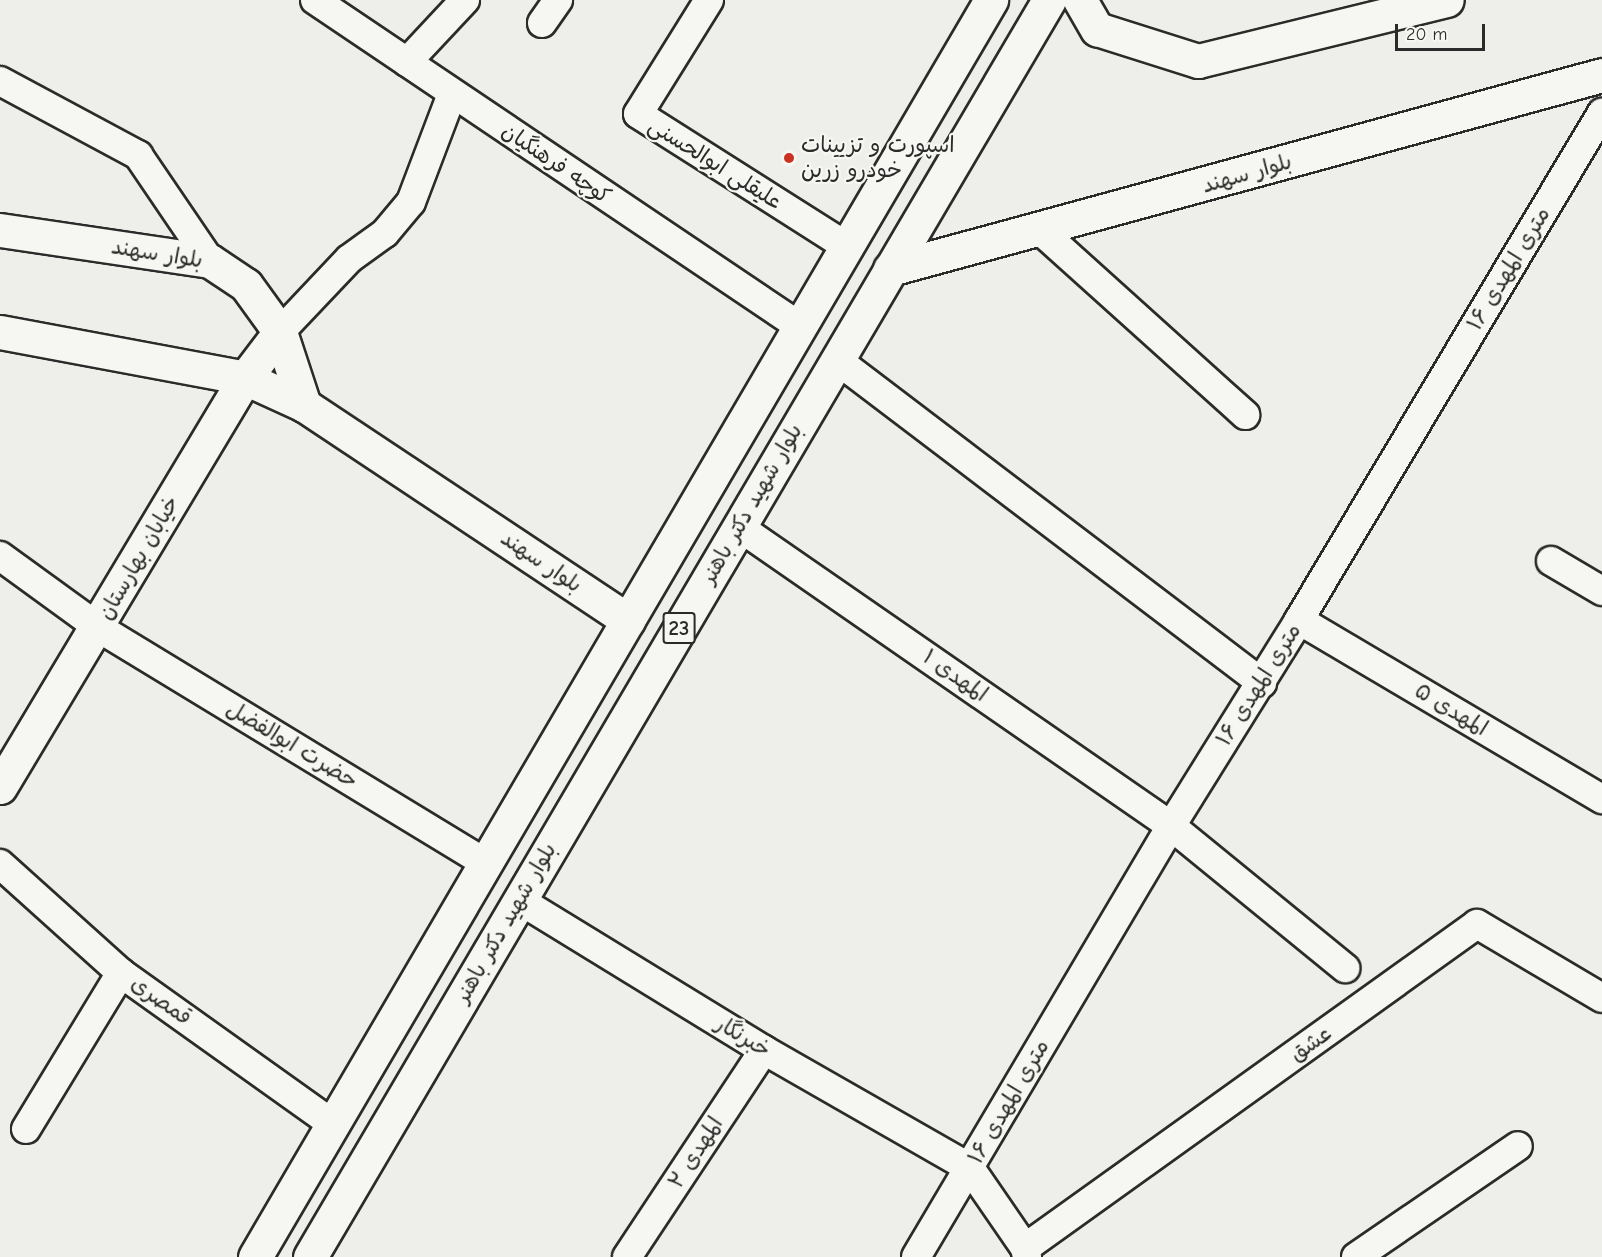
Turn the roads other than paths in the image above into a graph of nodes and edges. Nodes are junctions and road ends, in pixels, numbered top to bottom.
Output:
1 (315, 0) edge
2 (465, 0) edge
3 (558, 0) edge
4 (709, 0) edge
5 (991, 0) edge
6 (1049, 0) edge
7 (1080, 0) edge
8 (1447, 0) edge
9 (542, 23) dead end
10 (407, 62) junction
11 (1602, 75) edge
12 (0, 81) edge
13 (452, 94) junction
14 (1602, 113) edge
15 (0, 231) edge
16 (1041, 231) junction
17 (846, 246) junction
18 (210, 261) junction
19 (890, 269) junction
20 (799, 326) junction
21 (0, 332) edge
22 (280, 332) junction
23 (837, 360) junction
24 (245, 378) junction
25 (304, 405) junction
26 (1245, 415) dead end
27 (738, 527) junction
28 (0, 556) edge
29 (1551, 561) dead end
30 (1602, 591) edge
31 (628, 620) junction
32 (1299, 621) junction
33 (99, 628) junction
34 (1262, 683) junction
35 (0, 787) edge
36 (1602, 799) edge
37 (1171, 825) junction
38 (486, 863) junction
39 (0, 864) edge
40 (519, 900) junction
41 (1345, 968) dead end
42 (121, 973) junction
43 (1602, 998) edge
44 (764, 1050) junction
45 (333, 1124) junction
46 (26, 1129) dead end
47 (1518, 1146) dead end
48 (970, 1168) junction
49 (1026, 1252) edge
50 (255, 1257) edge
51 (310, 1257) edge
52 (627, 1257) edge
53 (916, 1257) edge
54 (1356, 1257) edge

1 - 10 street, کوچه فرهنگیان
2 - 10 street
3 - 9 street
4 - 17 street, علیقلی ابوالحسنی
5 - 17 main road, 23
6 - 19 main road, بلوار شهید دکتر باهنر / 23
7 - 8 main road
10 - 13 street, کوچه فرهنگیان
11 - 16 main road, بلوار سهند
12 - 18 street
13 - 20 street, کوچه فرهنگیان
13 - 22 street
14 - 32 street, ۱۶ متری المهدی
15 - 18 main road, بلوار سهند
16 - 19 main road, بلوار سهند
16 - 26 street
17 - 19 main road
17 - 20 main road, 23
18 - 22 main road, بلوار سهند
19 - 23 main road, بلوار شهید دکتر باهنر / 23
20 - 31 main road, 23
21 - 24 main road, بلوار سهند
22 - 24 main road, خیابان بهارستان
22 - 25 main road, بلوار سهند
23 - 27 main road, بلوار شهید دکتر باهنر / 23
23 - 34 street
24 - 25 main road, بلوار سهند
24 - 33 main road, خیابان بهارستان
25 - 31 main road, بلوار سهند
27 - 37 street, المهدی ۱
27 - 40 main road, بلوار شهید دکتر باهنر / 23
28 - 33 street, حضرت ابوالفضل
29 - 30 street
31 - 38 main road, 23
32 - 34 street, ۱۶ متری المهدی
32 - 36 street, المهدی ۵
33 - 35 main road, خیابان بهارستان
33 - 38 street, حضرت ابوالفضل
34 - 37 street, ۱۶ متری المهدی
37 - 41 street, المهدی ۱
37 - 48 street, ۱۶ متری المهدی
38 - 45 main road, 23
39 - 42 street, قمصری
40 - 44 street, خبرنگار
40 - 51 main road, بلوار شهید دکتر باهنر / 23
42 - 45 street, قمصری
42 - 46 street
43 - 49 street, عشق
44 - 48 street, خبرنگار
44 - 52 street, المهدی ۲
45 - 50 main road, 23
47 - 54 street
48 - 49 street
48 - 53 street, ۱۶ متری المهدی

